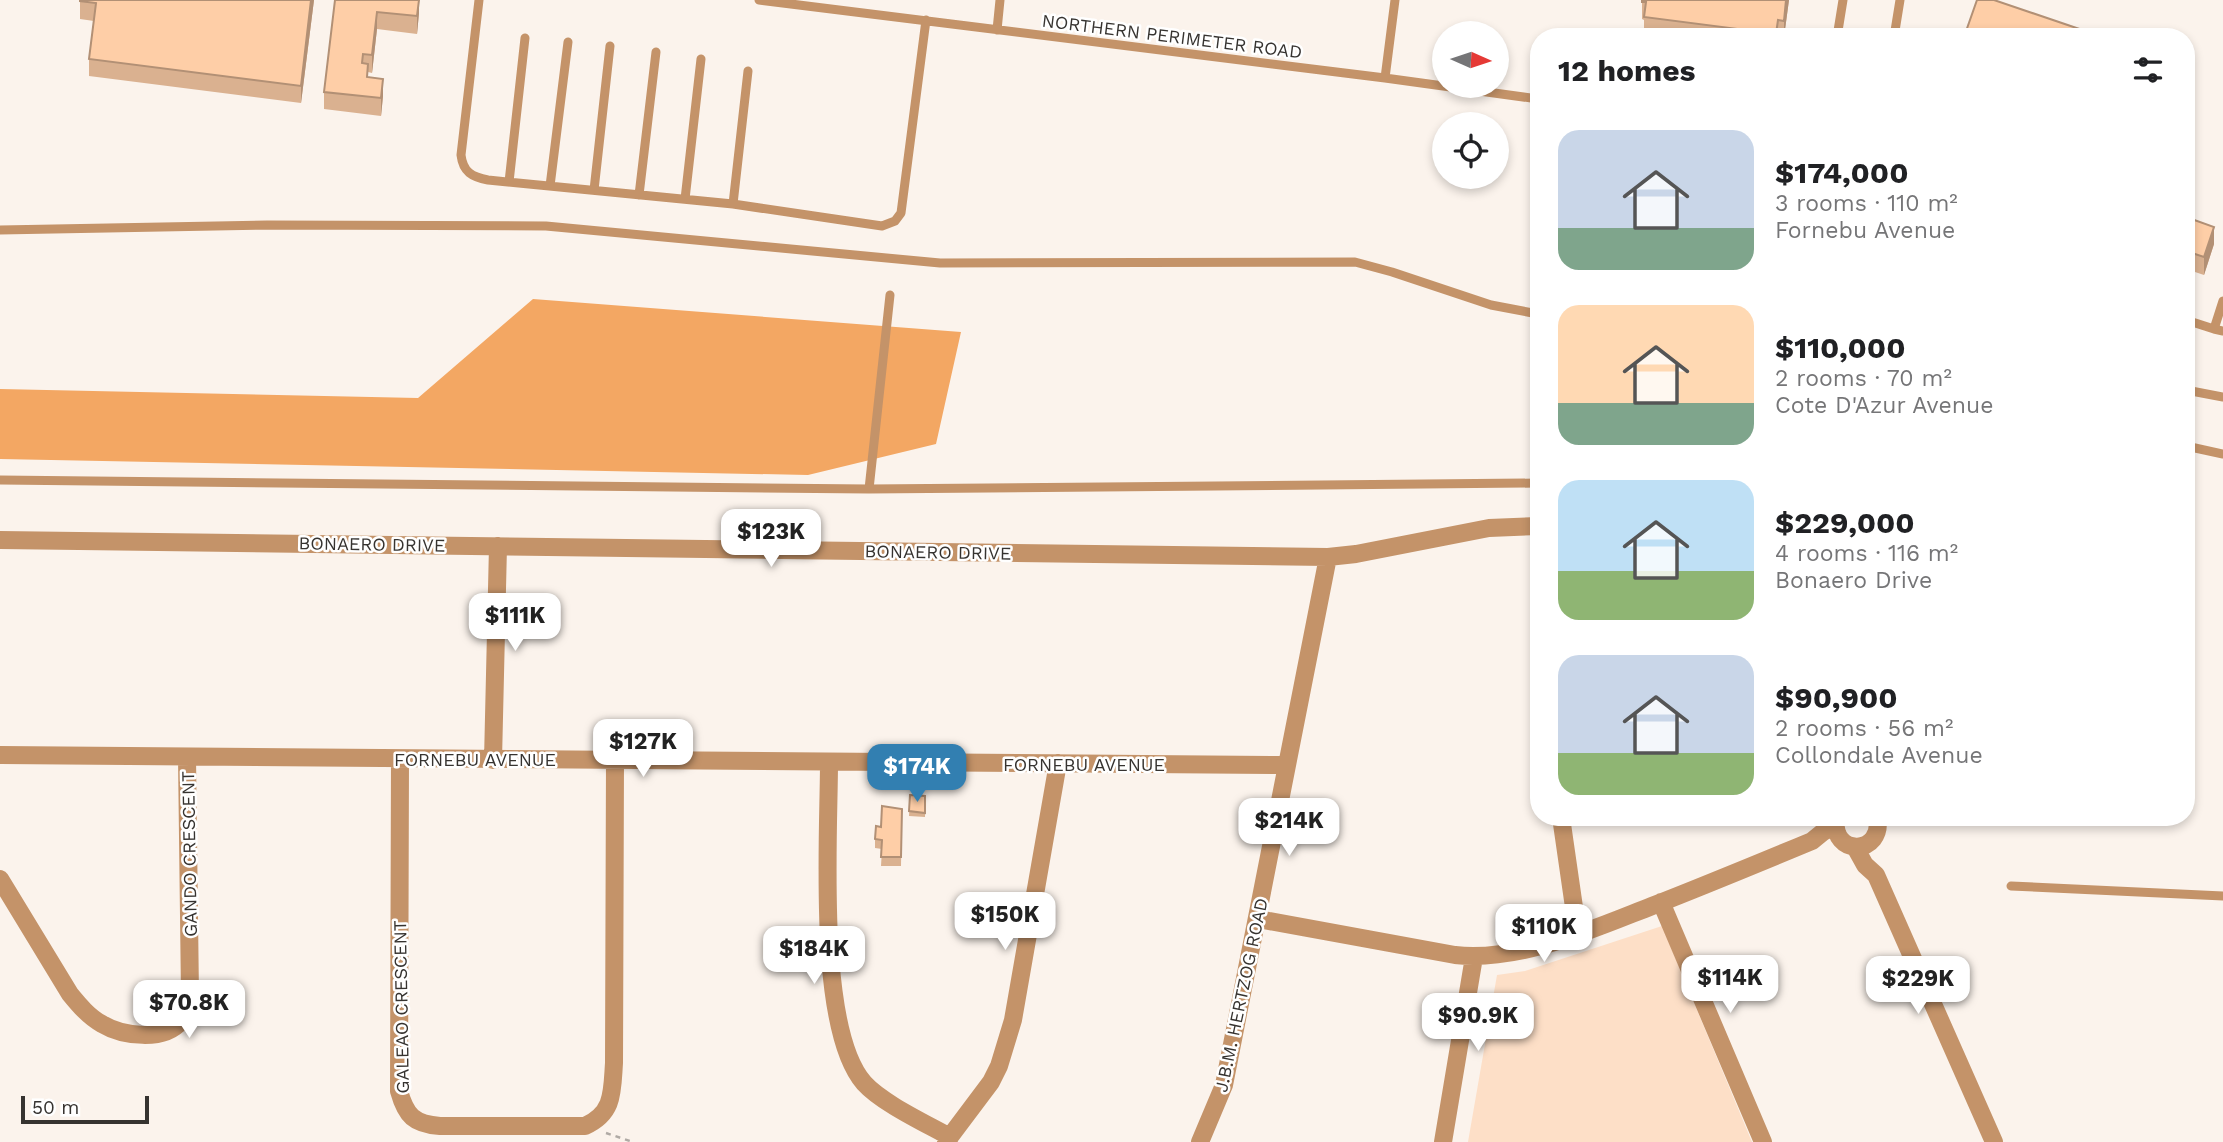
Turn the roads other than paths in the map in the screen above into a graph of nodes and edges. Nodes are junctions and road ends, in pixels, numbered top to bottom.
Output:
1 (479, 0) edge
2 (760, 0) edge
3 (1000, 0) edge
4 (1395, 0) edge
5 (1843, 0) edge
6 (1900, 0) edge
7 (926, 20) junction
8 (1839, 28) edge
9 (1895, 28) edge
10 (996, 30) junction
11 (525, 38) dead end
12 (568, 42) dead end
13 (610, 46) dead end
14 (656, 52) dead end
15 (701, 59) dead end
16 (748, 71) dead end
17 (1385, 78) junction
18 (1530, 98) edge
19 (509, 182) junction
20 (550, 186) junction
21 (594, 190) junction
22 (639, 195) junction
23 (685, 199) junction
24 (733, 204) junction
25 (0, 230) edge
26 (890, 295) dead end
27 (2223, 301) edge
28 (1530, 312) edge
29 (2195, 323) edge
30 (2219, 330) edge
31 (2195, 392) edge
32 (2223, 397) edge
33 (2195, 448) edge
34 (2223, 454) edge
35 (0, 480) edge
36 (1530, 483) edge
37 (869, 489) junction
38 (1530, 526) edge
39 (0, 540) edge
40 (498, 546) junction
41 (1328, 557) junction
42 (0, 755) edge
43 (187, 757) junction
44 (400, 759) junction
45 (615, 759) junction
46 (493, 760) junction
47 (829, 762) junction
48 (1058, 764) junction
49 (1286, 765) junction
50 (1562, 826) edge
51 (1878, 826) edge
52 (1842, 832) edge
53 (1873, 840) junction
54 (1876, 875) junction
55 (0, 879) edge
56 (2011, 886) dead end
57 (2223, 896) edge
58 (1661, 902) junction
59 (1258, 919) junction
60 (1578, 935) junction
61 (1475, 957) junction
62 (948, 1140) edge
63 (1200, 1142) edge
64 (1443, 1142) edge
65 (1763, 1142) edge
66 (1994, 1142) edge

1 - 19 lane
2 - 7 lane, NORTHERN PERIMETER ROAD
3 - 10 lane
4 - 17 lane
5 - 8 lane
6 - 9 lane
7 - 10 lane, NORTHERN PERIMETER ROAD
7 - 24 lane
10 - 17 lane, NORTHERN PERIMETER ROAD
11 - 19 lane
12 - 20 lane
13 - 21 lane
14 - 22 lane
15 - 23 lane
16 - 24 lane
17 - 18 lane, NORTHERN PERIMETER ROAD
19 - 20 lane
20 - 21 lane
21 - 22 lane
22 - 23 lane
23 - 24 lane
25 - 28 lane
26 - 37 lane
27 - 30 lane
29 - 30 lane
31 - 32 lane
33 - 34 lane
35 - 37 lane
36 - 37 lane
38 - 41 street, BONAERO DRIVE
39 - 40 street, BONAERO DRIVE
40 - 41 street, BONAERO DRIVE
40 - 46 street
41 - 49 street, J.B.M. HERTZOG ROAD
42 - 43 street, FORNEBU AVENUE
43 - 44 street, FORNEBU AVENUE
43 - 55 street, GANDO CRESCENT
44 - 45 street, GALEAO CRESCENT
44 - 46 street, FORNEBU AVENUE
45 - 46 street, FORNEBU AVENUE
45 - 47 street, FORNEBU AVENUE
47 - 48 street, FORNEBU AVENUE
47 - 62 street
48 - 49 street, FORNEBU AVENUE
48 - 62 street
49 - 59 street, J.B.M. HERTZOG ROAD
50 - 60 street
51 - 53 street
52 - 53 street
52 - 54 street
52 - 58 street
53 - 54 street
54 - 66 street
56 - 57 lane
58 - 60 street
58 - 65 street
59 - 61 street
59 - 63 street, J.B.M. HERTZOG ROAD
60 - 61 street
61 - 64 street

